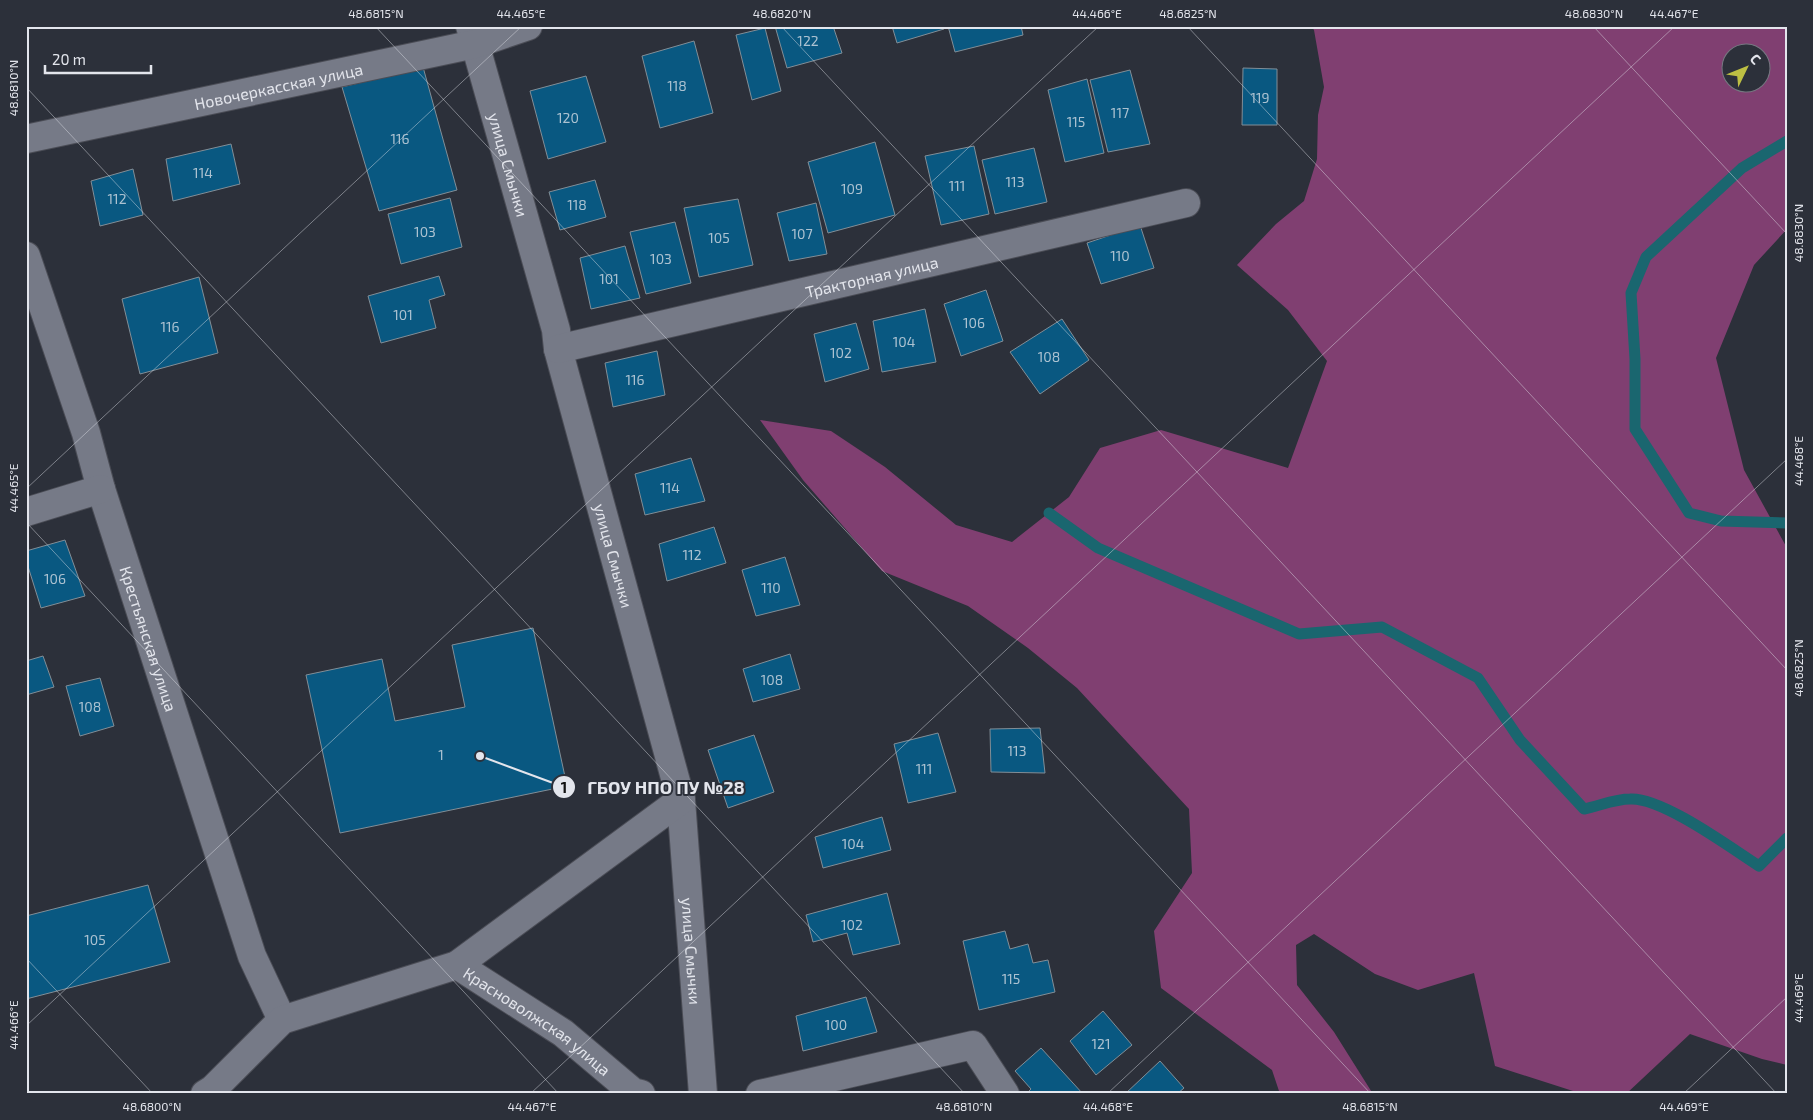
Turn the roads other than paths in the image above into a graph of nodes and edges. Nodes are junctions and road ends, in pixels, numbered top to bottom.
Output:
1 (528, 26) edge
2 (472, 35) edge
3 (26, 139) edge
4 (1186, 203) dead end
5 (26, 256) edge
6 (558, 348) junction
7 (101, 489) junction
8 (26, 512) edge
9 (681, 800) junction
10 (457, 964) junction
11 (282, 1020) junction
12 (205, 1094) edge
13 (641, 1094) edge
14 (703, 1094) edge
15 (760, 1094) edge
16 (1005, 1094) edge

1 - 2 street, Новочеркасская улица
2 - 3 street, Новочеркасская улица
2 - 6 street, улица Смычки
4 - 6 street, Тракторная улица
5 - 7 street, Крестьянская улица
6 - 9 street, улица Смычки
7 - 8 street
7 - 11 street, Крестьянская улица
9 - 10 street
9 - 14 street, улица Смычки
10 - 11 street
10 - 13 street, Красноволжская улица
11 - 12 street
15 - 16 street

